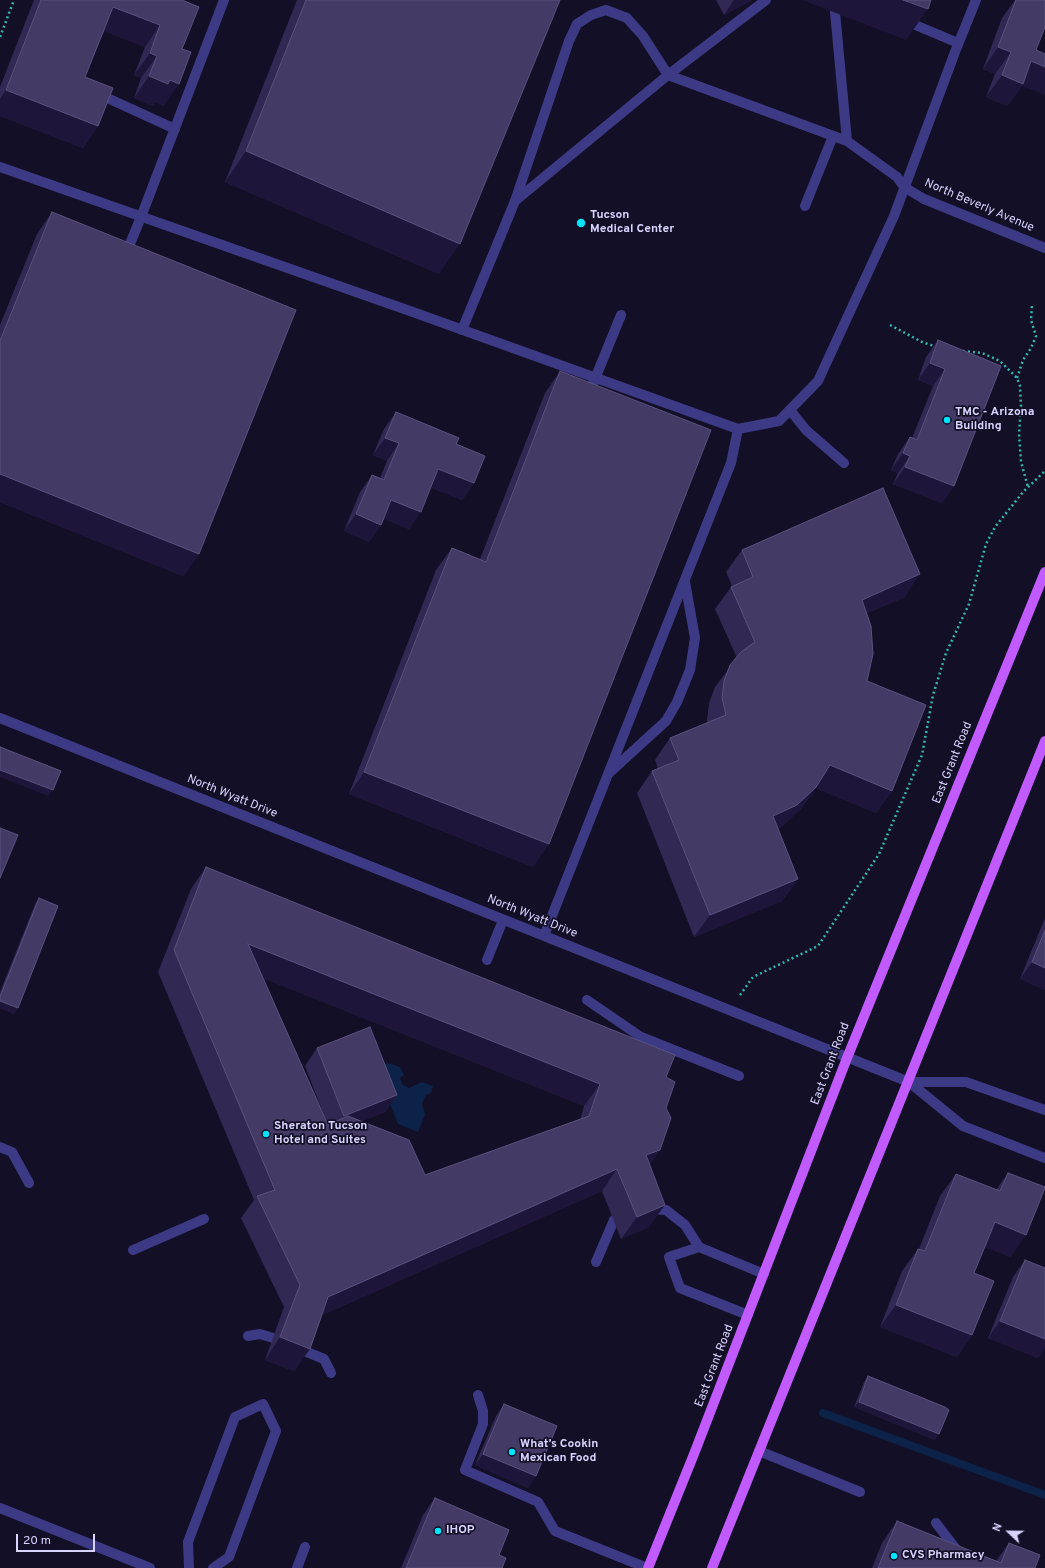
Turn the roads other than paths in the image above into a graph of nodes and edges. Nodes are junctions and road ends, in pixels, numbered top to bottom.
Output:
1 (224, 0) edge
2 (766, 0) edge
3 (976, 0) edge
4 (835, 12) dead end
5 (913, 24) dead end
6 (958, 43) junction
7 (668, 75) junction
8 (103, 96) edge
9 (175, 129) junction
10 (833, 136) junction
11 (847, 141) junction
12 (0, 167) edge
13 (904, 187) junction
14 (515, 201) junction
15 (805, 206) dead end
16 (141, 217) junction
17 (1045, 248) edge
18 (121, 267) edge
19 (621, 315) dead end
20 (462, 330) junction
21 (596, 378) junction
22 (585, 404) edge
23 (790, 410) junction
24 (738, 429) junction
25 (844, 463) dead end
26 (1045, 572) edge
27 (685, 582) junction
28 (0, 718) edge
29 (1045, 741) edge
30 (609, 773) junction
31 (503, 920) junction
32 (544, 936) junction
33 (487, 960) dead end
34 (587, 1000) dead end
35 (847, 1058) junction
36 (739, 1076) dead end
37 (909, 1082) junction
38 (1045, 1110) edge
39 (0, 1147) edge
40 (1045, 1158) edge
41 (28, 1183) dead end
42 (642, 1209) edge
43 (204, 1219) dead end
44 (614, 1220) dead end
45 (699, 1248) junction
46 (133, 1250) dead end
47 (596, 1262) dead end
48 (764, 1274) junction
49 (748, 1315) junction
50 (248, 1336) dead end
51 (273, 1338) dead end
52 (302, 1350) edge
53 (331, 1374) dead end
54 (478, 1395) dead end
55 (759, 1451) junction
56 (860, 1492) dead end
57 (0, 1508) edge
58 (936, 1523) dead end
59 (305, 1547) dead end
60 (150, 1568) edge
61 (189, 1568) edge
62 (213, 1568) edge
63 (297, 1568) edge
64 (647, 1568) edge
65 (712, 1568) edge
66 (976, 1568) edge

1 - 9 street
2 - 7 street
3 - 6 street
4 - 11 street
5 - 6 street
6 - 13 street
7 - 10 street, North Beverly Avenue
7 - 14 street
7 - 14 street
8 - 9 street
9 - 16 street
10 - 11 street, North Beverly Avenue
10 - 15 street
11 - 13 street, North Beverly Avenue
12 - 16 street
13 - 17 street, North Beverly Avenue
13 - 23 street
14 - 20 street
16 - 18 street
16 - 20 street
19 - 21 street
20 - 21 street
21 - 22 street
21 - 24 street
23 - 24 street
23 - 25 street
24 - 27 street
26 - 35 main road, East Grant Road
27 - 30 street
27 - 30 street
28 - 31 street, North Wyatt Drive
29 - 37 main road
30 - 32 street
31 - 32 street, North Wyatt Drive
31 - 33 street
32 - 35 street, North Wyatt Drive
34 - 36 street
35 - 37 street, North Wyatt Drive
35 - 48 main road, East Grant Road
37 - 38 street
37 - 40 street, North Wyatt Drive
37 - 55 main road
39 - 41 street
42 - 45 street
43 - 46 street
44 - 47 street
45 - 48 street
45 - 49 street
48 - 49 main road, East Grant Road
49 - 64 main road, East Grant Road
50 - 51 street
52 - 53 street
54 - 64 street
55 - 56 street
55 - 65 main road
57 - 60 street
58 - 66 street
59 - 63 street
61 - 62 street

